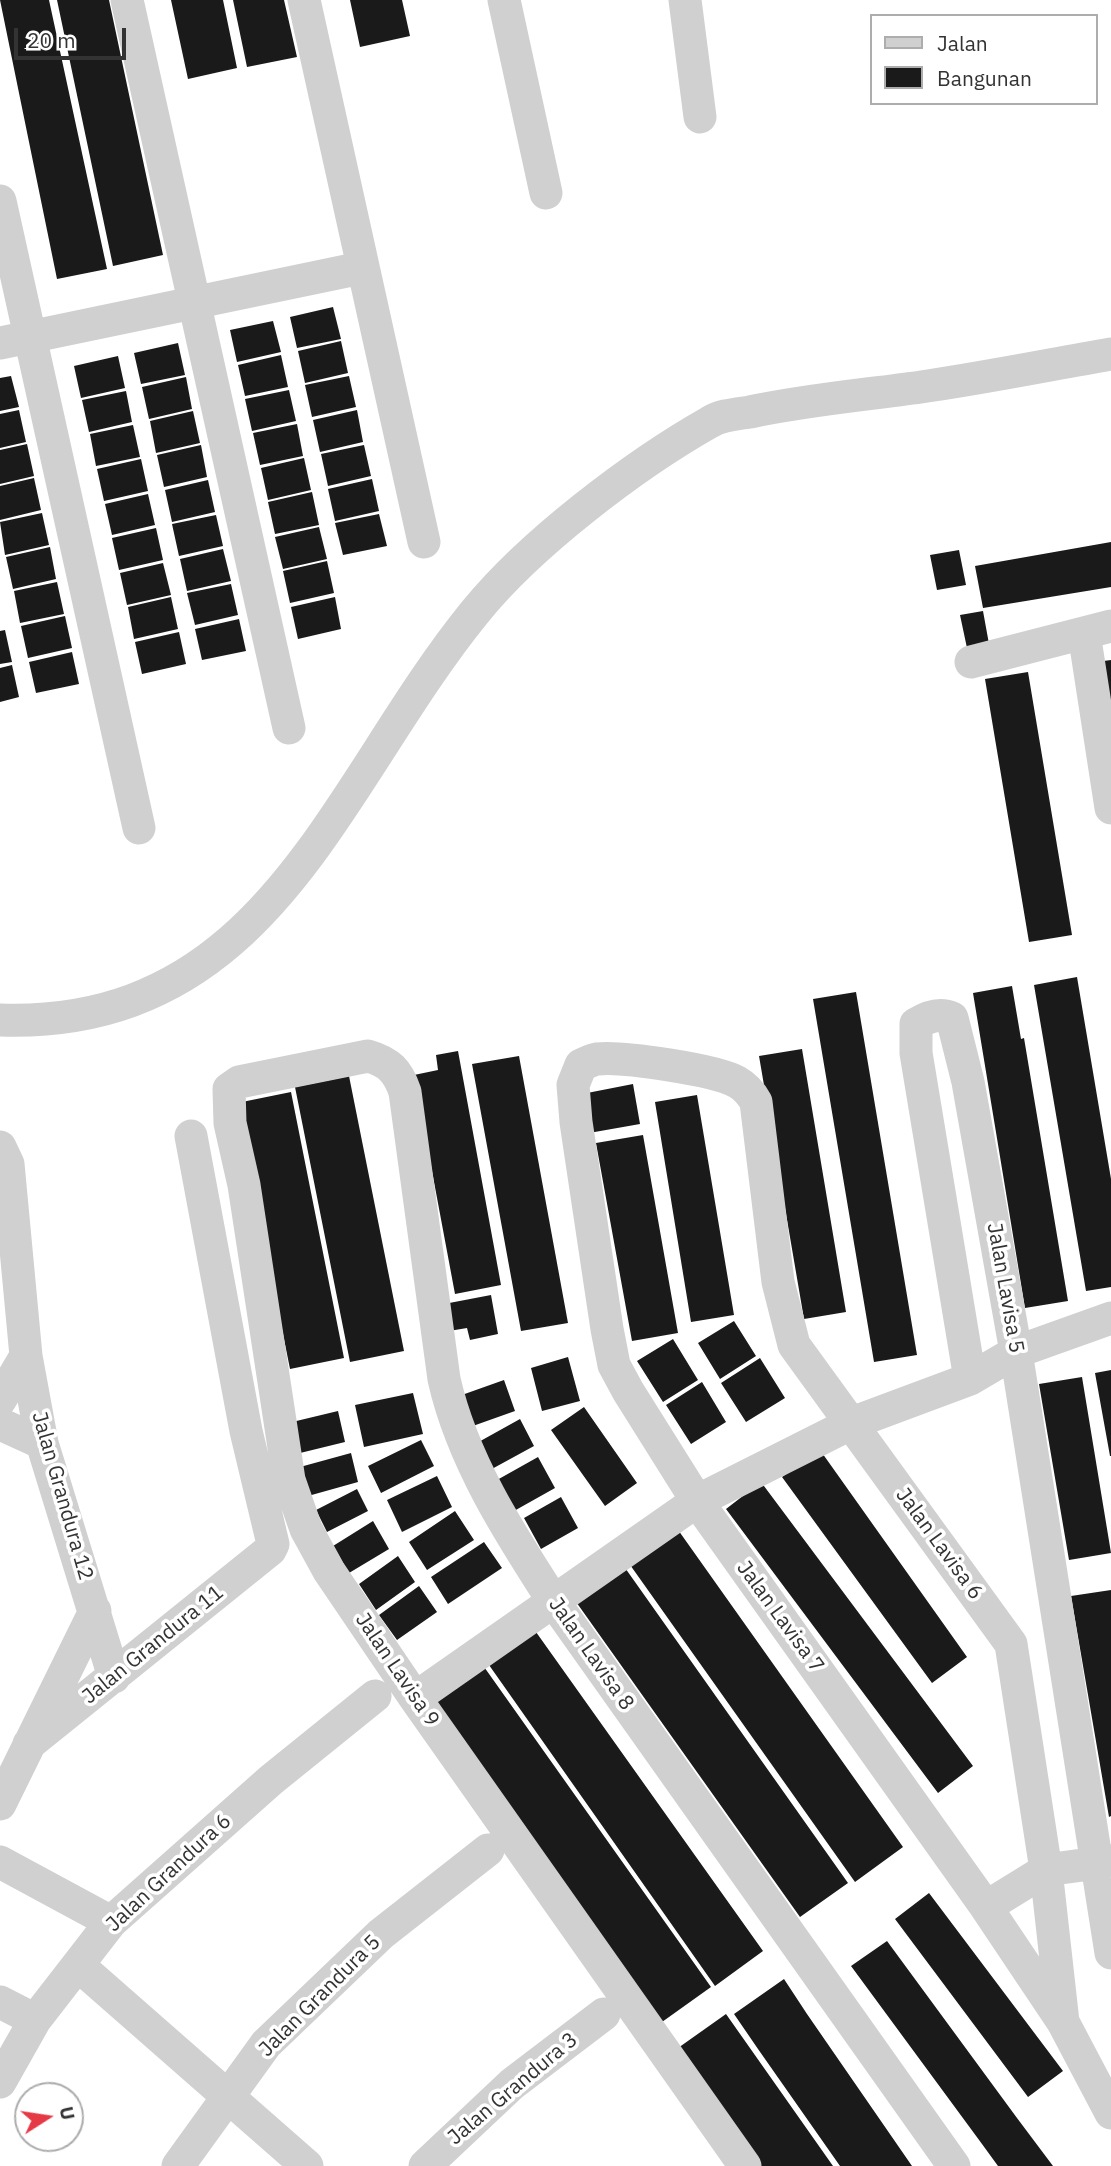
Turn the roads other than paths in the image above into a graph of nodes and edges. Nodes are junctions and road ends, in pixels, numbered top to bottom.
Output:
1 (127, 0) edge
2 (303, 0) edge
3 (504, 0) edge
4 (685, 0) edge
5 (700, 117) dead end
6 (546, 193) dead end
7 (0, 201) edge
8 (361, 268) junction
9 (193, 302) junction
10 (15, 340) edge
11 (1111, 355) edge
12 (424, 542) dead end
13 (1098, 629) edge
14 (971, 662) dead end
15 (289, 728) dead end
16 (1111, 808) edge
17 (139, 828) dead end
18 (0, 1020) edge
19 (395, 1070) joint
20 (750, 1091) joint
21 (191, 1136) dead end
22 (0, 1147) edge
23 (1111, 1318) edge
24 (1016, 1352) junction
25 (26, 1356) junction
26 (970, 1380) junction
27 (0, 1400) edge
28 (852, 1423) junction
29 (0, 1424) edge
30 (43, 1443) junction
31 (696, 1501) junction
32 (554, 1602) junction
33 (95, 1611) junction
34 (114, 1677) junction
35 (376, 1696) dead end
36 (415, 1698) junction
37 (29, 1744) junction
38 (0, 1804) edge
39 (488, 1850) dead end
40 (0, 1862) edge
41 (1105, 1862) edge
42 (1046, 1870) junction
43 (986, 1907) junction
44 (111, 1922) junction
45 (1111, 1954) edge
46 (79, 1966) junction
47 (0, 2002) edge
48 (604, 2014) dead end
49 (35, 2021) junction
50 (1063, 2022) junction
51 (0, 2082) edge
52 (228, 2097) junction
53 (1111, 2113) edge
54 (178, 2166) edge
55 (307, 2166) edge
56 (425, 2166) edge
57 (745, 2166) edge
58 (954, 2166) edge

1 - 9 street
2 - 8 street
3 - 6 street
4 - 5 street
7 - 10 street
8 - 9 street
8 - 12 street
9 - 10 street
9 - 15 street
10 - 17 street
11 - 18 street
13 - 14 street
13 - 16 street
19 - 32 street, Jalan Lavisa 8
19 - 36 street, Jalan Lavisa 9
20 - 28 street, Jalan Lavisa 6
20 - 31 street, Jalan Lavisa 7
21 - 34 street, Jalan Grandura 11
22 - 25 street, Jalan Grandura 12
23 - 24 street
24 - 26 street
24 - 26 street, Jalan Lavisa 5
24 - 41 street, Jalan Lavisa 5
25 - 27 street
25 - 30 street, Jalan Grandura 12
26 - 28 street
28 - 31 street
28 - 42 street, Jalan Lavisa 6
29 - 30 street
30 - 33 street, Jalan Grandura 12
31 - 32 street
31 - 43 street, Jalan Lavisa 7
32 - 36 street
32 - 58 street, Jalan Lavisa 8
33 - 34 street, Jalan Grandura 12
33 - 37 street, Jalan Grandura 11
34 - 37 street, Jalan Grandura 11
35 - 44 street, Jalan Grandura 6
36 - 57 street, Jalan Lavisa 9
37 - 38 street, Jalan Grandura 11
39 - 52 street, Jalan Grandura 5
40 - 44 street
41 - 42 street
41 - 45 street, Jalan Lavisa 5
42 - 43 street
42 - 50 street, Jalan Lavisa 6
43 - 50 street, Jalan Lavisa 7
44 - 46 street, Jalan Grandura 6
46 - 49 street, Jalan Grandura 6
46 - 52 street
47 - 49 street
48 - 56 street, Jalan Grandura 3
49 - 51 street, Jalan Grandura 6
50 - 53 street, Jalan Lavisa 7
52 - 54 street, Jalan Grandura 5
52 - 55 street

